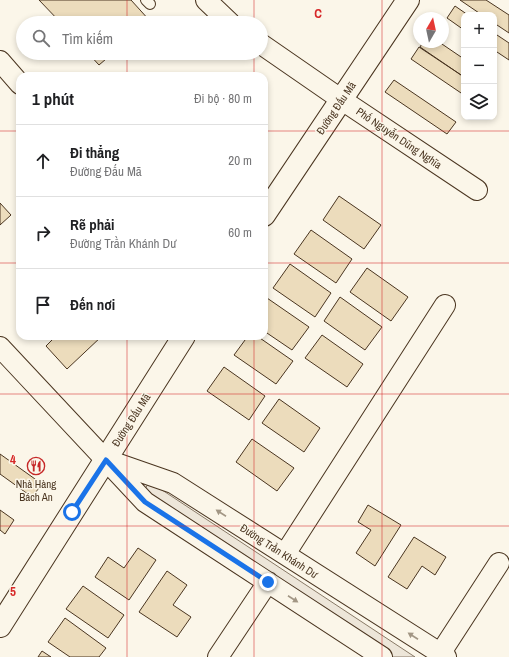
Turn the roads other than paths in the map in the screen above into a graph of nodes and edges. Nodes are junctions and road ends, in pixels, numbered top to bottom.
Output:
1 (206, 0) edge
2 (408, 0) edge
3 (223, 16) edge
4 (268, 49) edge
5 (0, 61) edge
6 (16, 79) edge
7 (342, 100) junction
8 (477, 190) dead end
9 (268, 209) edge
10 (445, 305) dead end
11 (181, 340) edge
12 (0, 347) edge
13 (106, 460) junction
14 (285, 554) junction
15 (499, 563) dead end
16 (268, 582) junction
17 (0, 626) edge
18 (443, 655) edge
19 (218, 657) edge
20 (382, 657) edge

1 - 3 street
2 - 7 street, Đường Đấu Mã
4 - 7 street, Phố Nguyễn Dũng Nghĩa
5 - 6 street
7 - 8 street, Phố Nguyễn Dũng Nghĩa
7 - 9 street, Đường Đấu Mã
10 - 14 street
11 - 13 street, Đường Đấu Mã
12 - 13 street, Đường Trần Khánh Dư
14 -> 13 street, Đường Trần Khánh Dư
13 - 16 street, Đường Trần Khánh Dư
13 - 17 street, Đường Đấu Mã
18 -> 14 street, Đường Trần Khánh Dư
15 - 18 street
16 - 19 street
16 -> 20 street, Đường Trần Khánh Dư

